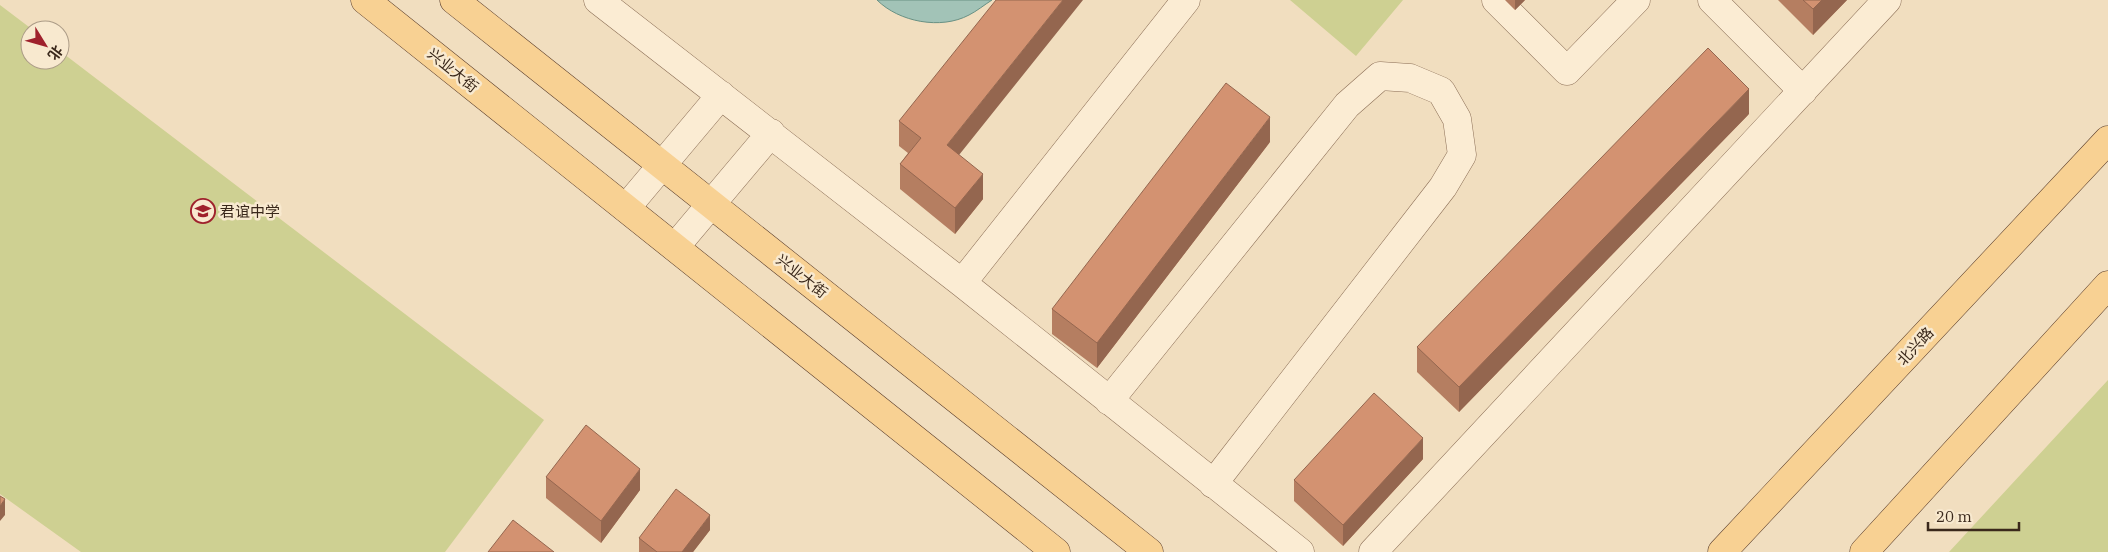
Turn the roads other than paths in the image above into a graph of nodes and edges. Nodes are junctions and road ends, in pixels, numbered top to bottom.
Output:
1 (365, 0) edge
2 (454, 0) edge
3 (598, 0) edge
4 (1186, 0) edge
5 (1496, 0) edge
6 (1636, 0) edge
7 (1712, 0) edge
8 (1887, 0) edge
9 (1803, 91) junction
10 (721, 95) junction
11 (771, 133) junction
12 (2108, 140) edge
13 (662, 165) junction
14 (711, 204) junction
15 (626, 208) junction
16 (674, 247) junction
17 (962, 283) junction
18 (2108, 285) edge
19 (1109, 401) junction
20 (1214, 484) junction
21 (1056, 552) edge
22 (1150, 552) edge
23 (1300, 552) edge
24 (1373, 552) edge
25 (1722, 552) edge
26 (1864, 552) edge

1 - 15 main road, 兴业大街
2 - 13 main road, 兴业大街
3 - 10 street
4 - 17 street
5 - 6 street
7 - 9 street
8 - 9 street
9 - 24 street
10 - 11 street
10 - 13 street
11 - 14 street
11 - 17 street
12 - 25 main road, 北兴路
13 - 14 main road, 兴业大街
13 - 15 street
14 - 16 street
14 - 22 main road, 兴业大街
15 - 16 main road, 兴业大街
16 - 21 main road, 兴业大街
17 - 19 street
18 - 26 main road
19 - 20 street
19 - 20 street
20 - 23 street

